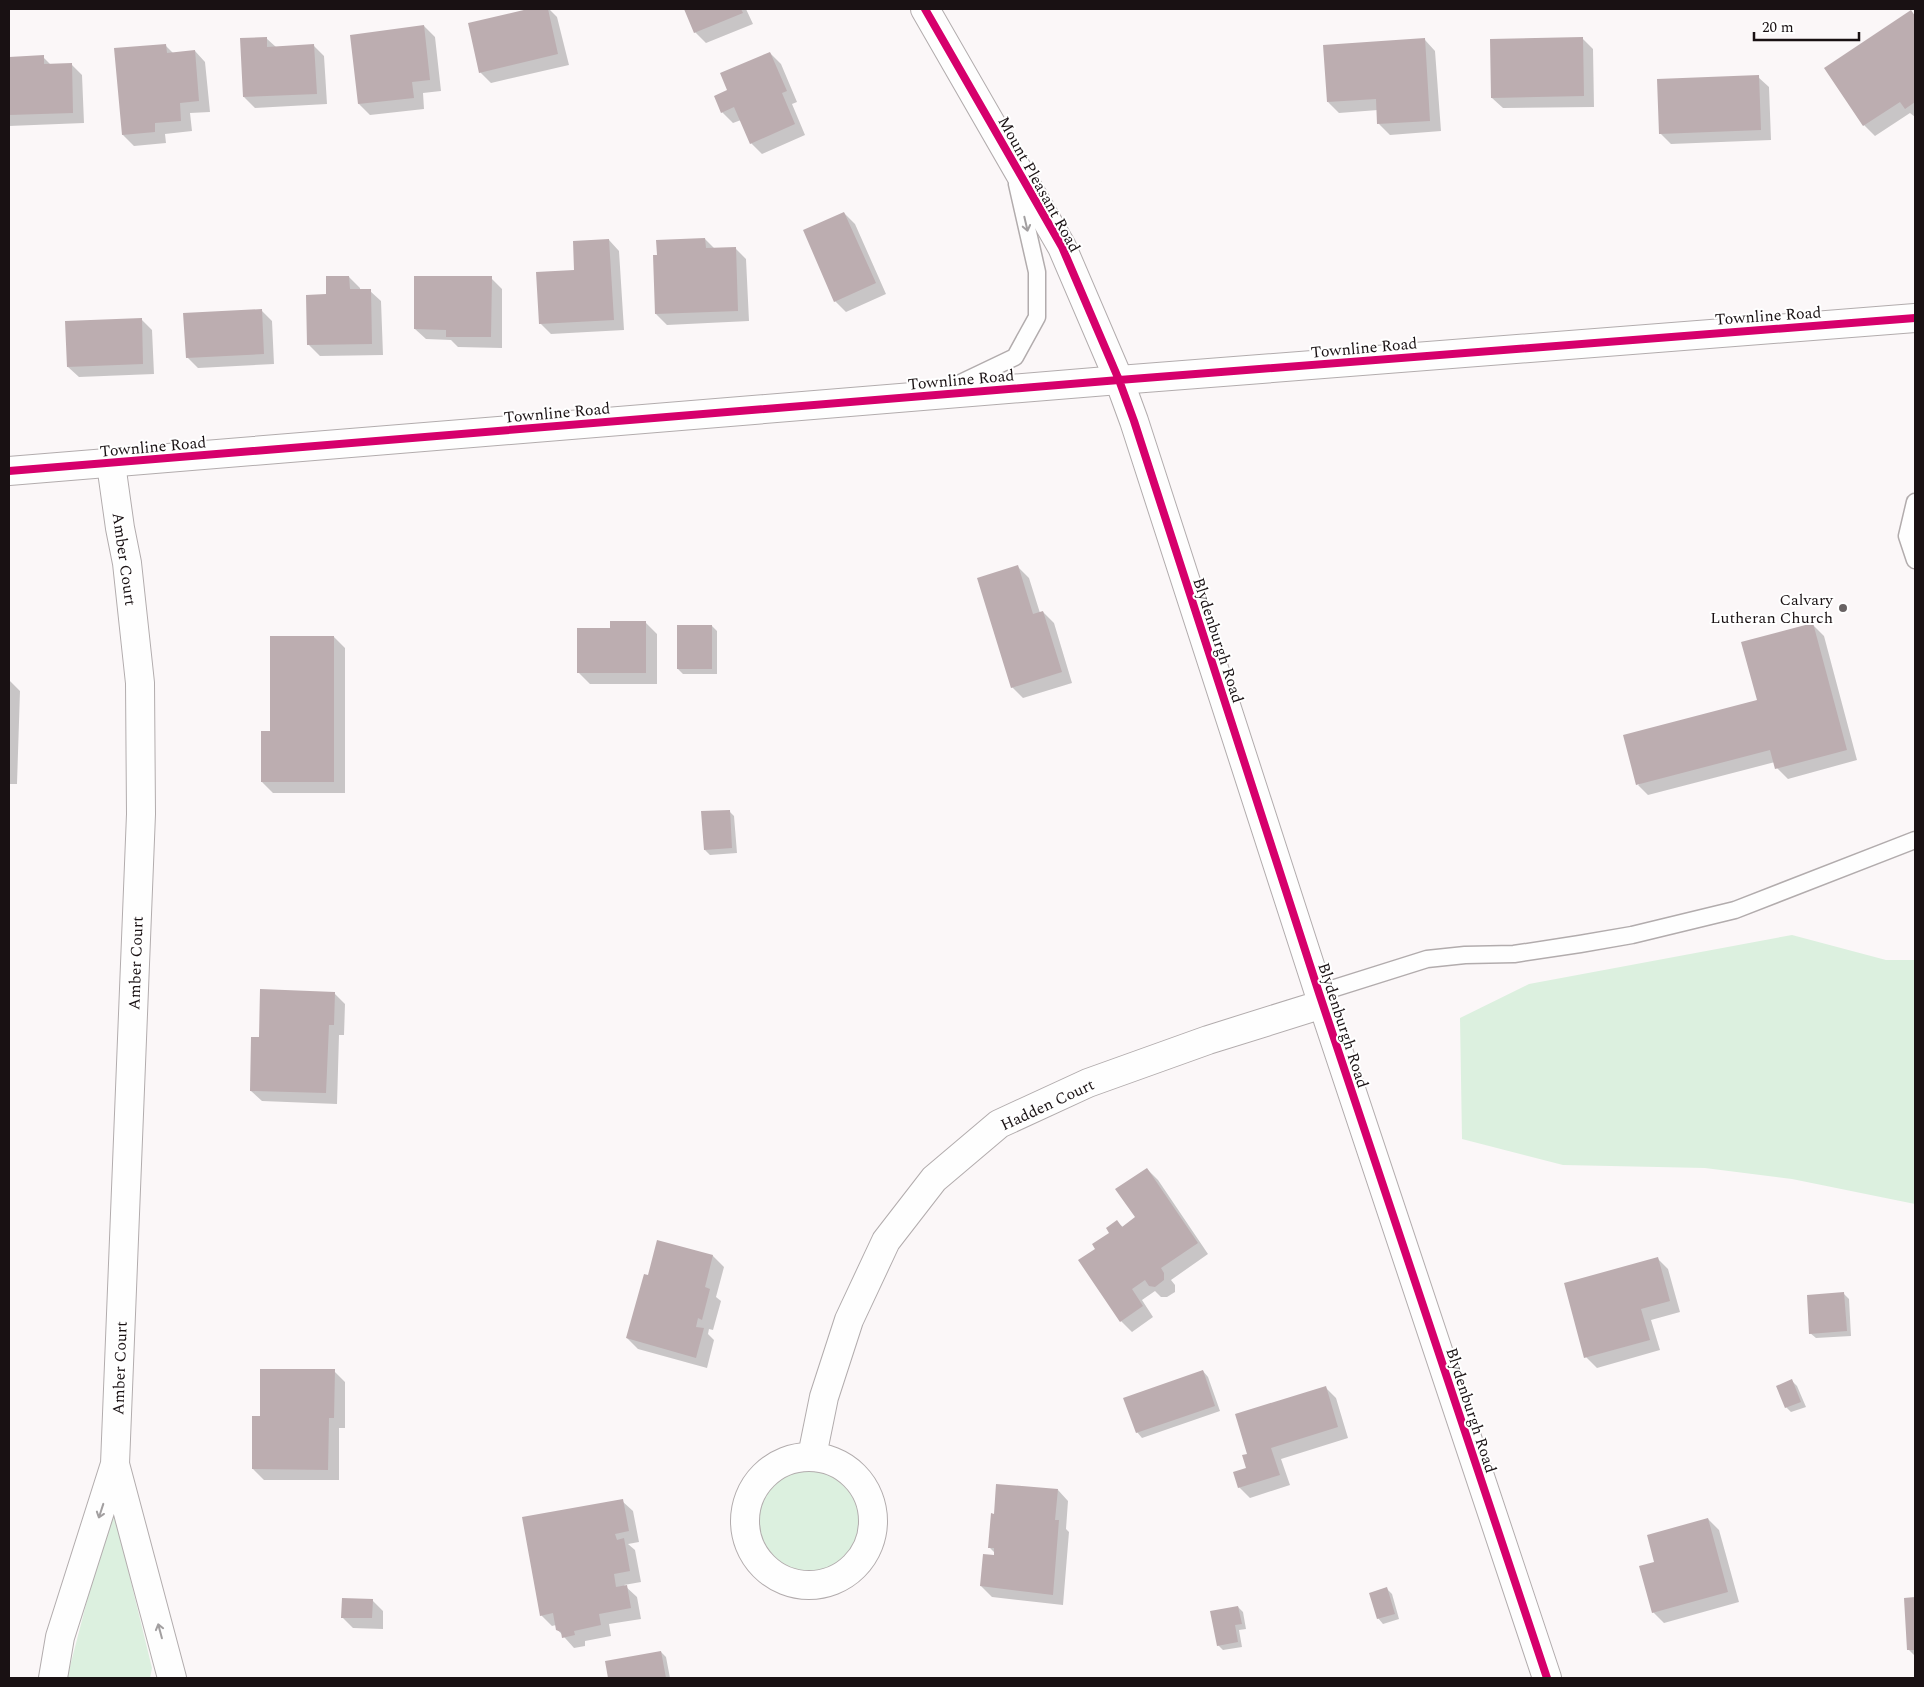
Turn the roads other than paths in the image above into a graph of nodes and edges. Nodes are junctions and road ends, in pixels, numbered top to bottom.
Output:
1 (925, 9) edge
2 (1012, 160) junction
3 (1915, 321) edge
4 (1119, 380) junction
5 (935, 395) junction
6 (112, 464) junction
7 (9, 471) edge
8 (1915, 502) edge
9 (1915, 560) edge
10 (1915, 840) edge
11 (1321, 999) junction
12 (812, 1456) junction
13 (116, 1464) junction
14 (52, 1678) edge
15 (172, 1678) edge
16 (1547, 1678) edge

1 - 2 street, Mount Pleasant Road
2 - 4 street, Mount Pleasant Road
2 -> 5 lane
3 - 4 street, Townline Road
4 - 5 street, Townline Road
4 - 11 street, Blydenburgh Road
5 - 6 street, Townline Road
6 - 7 street, Townline Road
6 - 13 street, Amber Court
8 - 9 lane
10 - 11 lane
11 - 12 street, Hadden Court
11 - 16 street, Blydenburgh Road
12 - 12 street
13 -> 14 street, Amber Court
15 -> 13 street, Amber Court

